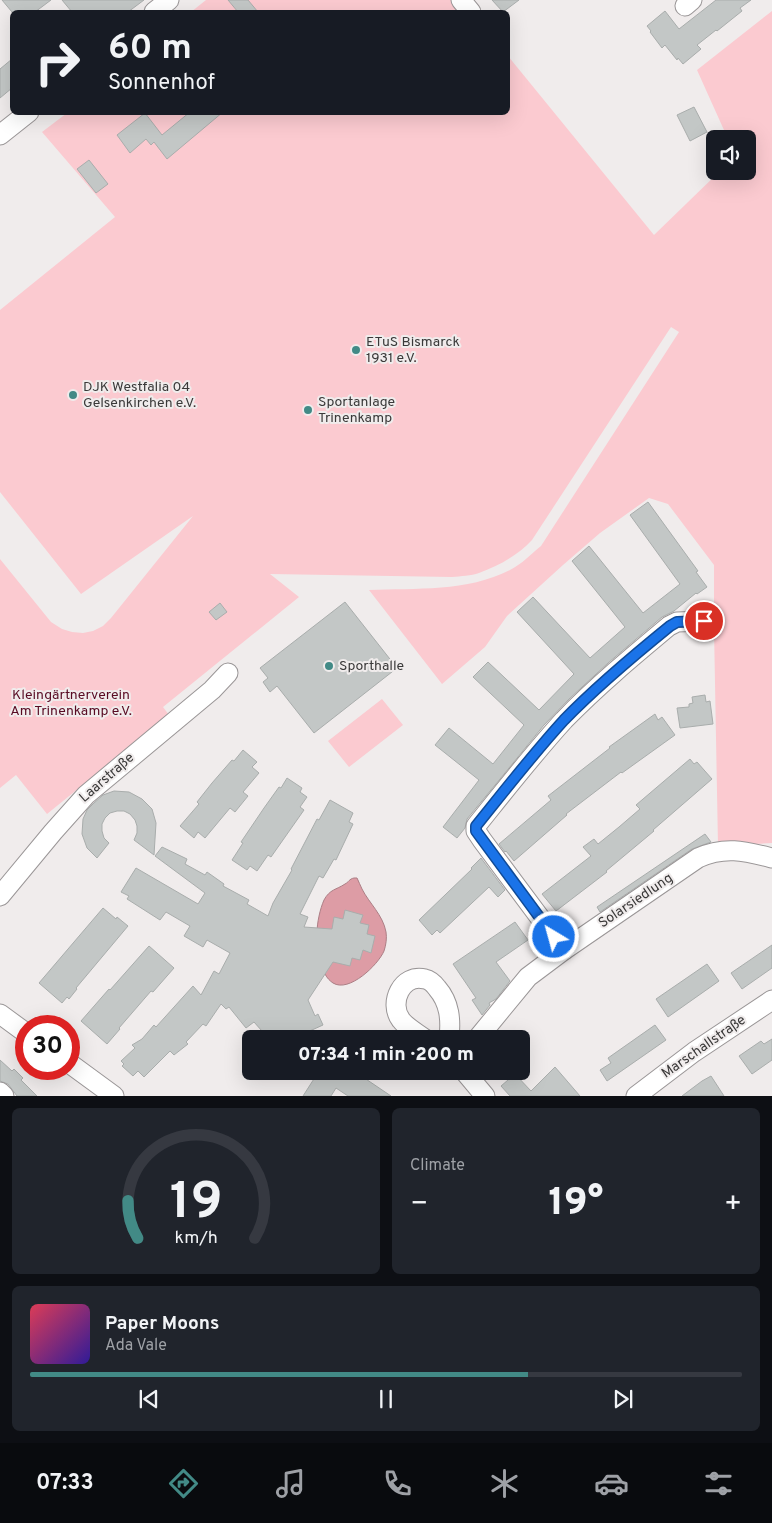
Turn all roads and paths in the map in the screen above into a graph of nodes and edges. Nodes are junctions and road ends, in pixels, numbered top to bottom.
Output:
1 (169, 0) edge
2 (461, 0) edge
3 (156, 10) edge
4 (469, 10) edge
5 (25, 115) edge
6 (0, 135) edge
7 (704, 621) dead end
8 (228, 673) dead end
9 (772, 858) edge
10 (0, 896) edge
11 (564, 950) junction
12 (772, 1000) edge
13 (0, 1014) edge
14 (15, 1025) edge
15 (414, 1030) edge
16 (449, 1030) edge
17 (484, 1030) edge
18 (80, 1072) edge
19 (472, 1080) edge
20 (0, 1092) edge
21 (4, 1096) edge
22 (114, 1096) edge
23 (486, 1096) edge
24 (636, 1096) edge

1 - 3 street
2 - 4 street
5 - 6 street
7 - 11 street
8 - 10 street, Laarstraße
9 - 11 street, Solarsiedlung
11 - 17 street, Solarsiedlung
12 - 24 street, Marschallstraße
13 - 14 street
15 - 16 street
18 - 22 street
19 - 23 street
20 - 21 street

